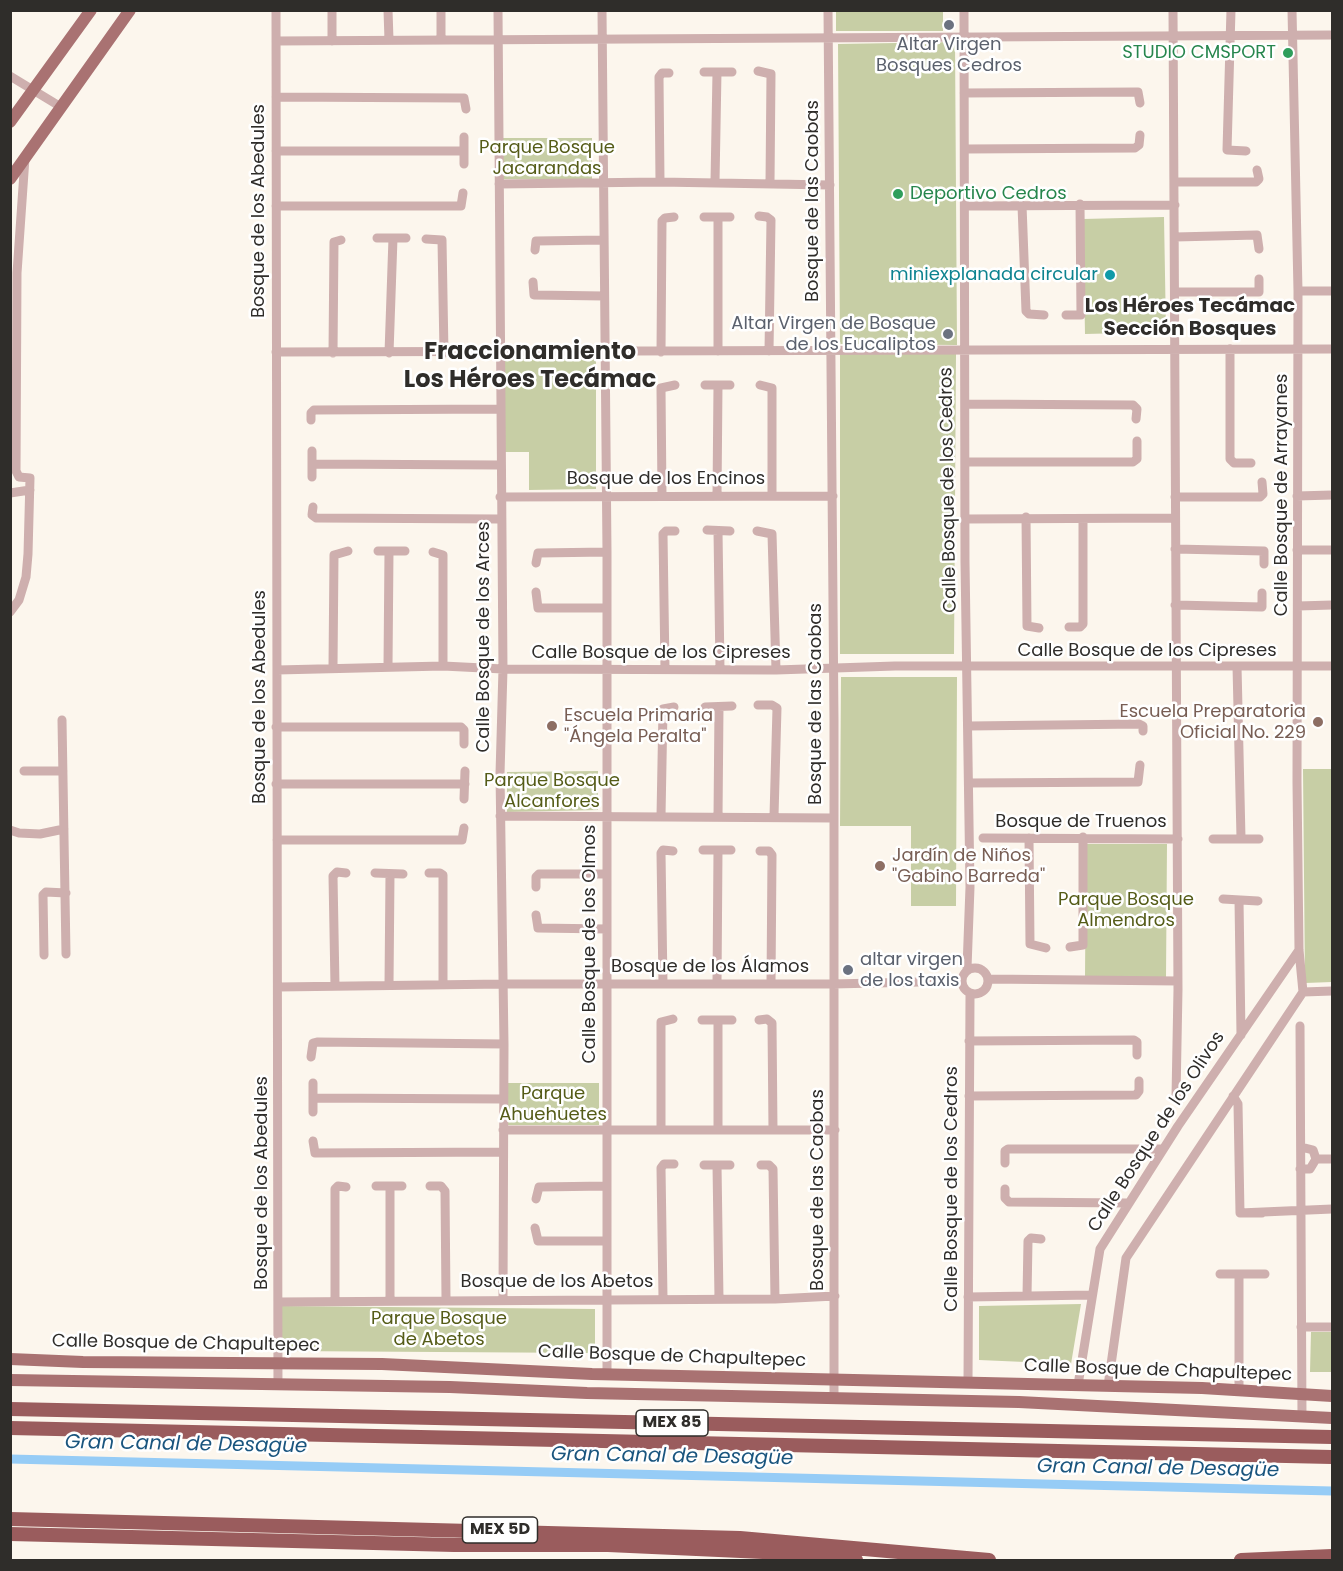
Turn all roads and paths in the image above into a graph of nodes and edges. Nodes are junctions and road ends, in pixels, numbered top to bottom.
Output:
1 (91, 10) edge
2 (130, 10) edge
3 (276, 10) edge
4 (332, 10) edge
5 (388, 10) edge
6 (441, 10) edge
7 (498, 10) edge
8 (602, 10) edge
9 (828, 10) edge
10 (964, 10) edge
11 (1173, 10) edge
12 (1231, 10) edge
13 (1292, 10) edge
14 (1173, 35) junction
15 (1292, 35) junction
16 (1332, 35) edge
17 (1231, 36) junction
18 (964, 37) junction
19 (828, 38) junction
20 (603, 39) junction
21 (389, 40) junction
22 (441, 40) junction
23 (498, 40) junction
24 (276, 41) junction
25 (332, 41) junction
26 (758, 71) dead end
27 (704, 72) dead end
28 (717, 72) junction
29 (732, 72) dead end
30 (669, 73) dead end
31 (10, 76) edge
32 (33, 90) junction
33 (963, 93) junction
34 (276, 97) junction
35 (1140, 103) dead end
36 (61, 107) junction
37 (466, 109) dead end
38 (10, 122) edge
39 (1140, 135) dead end
40 (464, 138) dead end
41 (966, 149) junction
42 (276, 151) junction
43 (464, 151) junction
44 (1246, 151) dead end
45 (25, 158) junction
46 (464, 164) dead end
47 (1257, 170) dead end
48 (10, 179) edge
49 (660, 182) junction
50 (715, 182) junction
51 (1175, 182) junction
52 (604, 183) junction
53 (770, 183) junction
54 (499, 184) junction
55 (830, 184) junction
56 (463, 193) dead end
57 (1080, 204) junction
58 (1022, 205) junction
59 (1175, 205) junction
60 (276, 206) junction
61 (966, 206) junction
62 (759, 216) dead end
63 (674, 217) dead end
64 (704, 217) dead end
65 (718, 217) junction
66 (730, 217) dead end
67 (1175, 237) junction
68 (377, 238) dead end
69 (393, 238) junction
70 (405, 238) dead end
71 (426, 239) dead end
72 (341, 240) dead end
73 (604, 240) junction
74 (1259, 249) dead end
75 (535, 250) dead end
76 (14, 269) edge
77 (1259, 279) dead end
78 (533, 282) dead end
79 (1298, 291) junction
80 (1332, 291) edge
81 (1175, 292) junction
82 (604, 296) junction
83 (1044, 315) dead end
84 (1065, 315) dead end
85 (1298, 348) junction
86 (964, 349) junction
87 (1230, 349) junction
88 (1332, 349) edge
89 (1175, 350) junction
90 (718, 351) junction
91 (769, 351) junction
92 (831, 351) junction
93 (276, 352) junction
94 (500, 352) junction
95 (661, 352) junction
96 (333, 353) junction
97 (389, 353) junction
98 (444, 353) junction
99 (604, 353) junction
100 (675, 385) dead end
101 (705, 385) dead end
102 (718, 385) junction
103 (760, 385) dead end
104 (730, 386) dead end
105 (14, 391) edge
106 (965, 404) junction
107 (499, 409) junction
108 (1136, 419) dead end
109 (311, 420) dead end
110 (1137, 441) dead end
111 (312, 451) dead end
112 (965, 462) junction
113 (1251, 463) dead end
114 (312, 464) junction
115 (500, 465) junction
116 (312, 477) dead end
117 (1262, 482) dead end
118 (30, 490) junction
119 (10, 493) edge
120 (772, 495) junction
121 (1332, 495) edge
122 (662, 496) junction
123 (717, 496) junction
124 (833, 496) junction
125 (1297, 496) junction
126 (500, 497) junction
127 (604, 497) junction
128 (1175, 497) junction
129 (314, 507) dead end
130 (1026, 517) junction
131 (1175, 518) junction
132 (500, 519) junction
133 (966, 519) junction
134 (1083, 519) junction
135 (706, 530) dead end
136 (675, 531) dead end
137 (718, 531) junction
138 (730, 531) dead end
139 (757, 531) dead end
140 (1175, 549) junction
141 (1332, 549) edge
142 (1297, 550) junction
143 (378, 551) dead end
144 (389, 551) junction
145 (405, 551) dead end
146 (348, 552) dead end
147 (433, 552) dead end
148 (607, 552) junction
149 (536, 564) dead end
150 (1264, 564) dead end
151 (536, 592) dead end
152 (1262, 593) dead end
153 (1175, 604) junction
154 (1332, 605) edge
155 (1298, 606) junction
156 (607, 608) junction
157 (10, 612) edge
158 (1069, 627) dead end
159 (1039, 628) dead end
160 (388, 666) junction
161 (443, 666) junction
162 (1175, 666) junction
163 (1237, 666) junction
164 (1332, 666) edge
165 (333, 667) junction
166 (833, 667) junction
167 (969, 667) junction
168 (1299, 668) junction
169 (502, 669) junction
170 (606, 669) junction
171 (665, 669) junction
172 (720, 669) junction
173 (277, 670) junction
174 (776, 670) junction
175 (758, 705) dead end
176 (718, 706) junction
177 (732, 706) dead end
178 (674, 707) dead end
179 (705, 707) dead end
180 (62, 720) dead end
181 (969, 726) junction
182 (276, 728) junction
183 (1143, 731) dead end
184 (464, 744) dead end
185 (1140, 765) dead end
186 (24, 771) dead end
187 (63, 771) junction
188 (465, 771) dead end
189 (969, 783) junction
190 (276, 784) junction
191 (465, 784) junction
192 (464, 799) dead end
193 (500, 816) junction
194 (606, 816) junction
195 (662, 816) junction
196 (774, 816) junction
197 (718, 817) junction
198 (833, 818) junction
199 (464, 828) dead end
200 (64, 829) junction
201 (10, 830) edge
202 (1083, 837) junction
203 (983, 838) dead end
204 (1029, 838) junction
205 (1178, 838) junction
206 (1241, 838) junction
207 (1213, 839) dead end
208 (1259, 839) dead end
209 (277, 840) junction
210 (703, 850) dead end
211 (718, 850) junction
212 (731, 850) dead end
213 (673, 851) dead end
214 (759, 851) dead end
215 (346, 873) dead end
216 (375, 873) dead end
217 (429, 873) dead end
218 (390, 874) junction
219 (403, 874) dead end
220 (606, 874) junction
221 (536, 887) dead end
222 (66, 893) junction
223 (1223, 899) dead end
224 (1239, 900) junction
225 (1258, 901) dead end
226 (536, 915) dead end
227 (606, 929) junction
228 (1070, 947) dead end
229 (1046, 948) dead end
230 (1299, 950) junction
231 (66, 954) dead end
232 (44, 955) dead end
233 (968, 968) junction
234 (717, 979) junction
235 (988, 979) junction
236 (772, 981) junction
237 (962, 981) junction
238 (1178, 981) junction
239 (443, 984) junction
240 (503, 984) junction
241 (607, 984) junction
242 (663, 984) junction
243 (833, 984) junction
244 (389, 985) junction
245 (335, 986) junction
246 (278, 987) junction
247 (1332, 991) edge
248 (1303, 992) junction
249 (970, 996) junction
250 (673, 1019) dead end
251 (702, 1020) dead end
252 (718, 1020) junction
253 (732, 1020) dead end
254 (759, 1020) dead end
255 (1300, 1026) dead end
256 (1241, 1035) junction
257 (969, 1041) junction
258 (504, 1044) junction
259 (1137, 1055) dead end
260 (311, 1057) dead end
261 (1139, 1081) dead end
262 (313, 1083) dead end
263 (969, 1096) junction
264 (1233, 1096) junction
265 (1176, 1097) dead end
266 (313, 1098) junction
267 (504, 1099) junction
268 (313, 1112) dead end
269 (503, 1130) junction
270 (607, 1130) junction
271 (661, 1130) junction
272 (718, 1130) junction
273 (772, 1130) junction
274 (835, 1130) junction
275 (313, 1141) dead end
276 (1301, 1147) junction
277 (1163, 1149) junction
278 (503, 1152) junction
279 (1316, 1159) junction
280 (1332, 1159) edge
281 (1005, 1163) dead end
282 (674, 1164) dead end
283 (704, 1165) dead end
284 (717, 1165) junction
285 (730, 1165) dead end
286 (760, 1165) dead end
287 (1300, 1169) junction
288 (376, 1186) dead end
289 (390, 1186) junction
290 (402, 1186) dead end
291 (430, 1186) dead end
292 (607, 1186) junction
293 (346, 1187) dead end
294 (1005, 1189) dead end
295 (536, 1199) dead end
296 (1128, 1203) junction
297 (1332, 1209) edge
298 (1240, 1213) junction
299 (1262, 1213) dead end
300 (535, 1228) dead end
301 (1041, 1239) dead end
302 (607, 1241) junction
303 (1221, 1274) dead end
304 (1239, 1274) junction
305 (1265, 1274) dead end
306 (1092, 1295) junction
307 (835, 1296) junction
308 (1027, 1296) junction
309 (968, 1297) junction
310 (607, 1298) junction
311 (663, 1298) junction
312 (446, 1299) junction
313 (503, 1299) junction
314 (719, 1299) junction
315 (775, 1299) junction
316 (390, 1300) junction
317 (335, 1301) junction
318 (278, 1302) junction
319 (1301, 1327) junction
320 (1332, 1327) edge
321 (10, 1359) edge
322 (279, 1364) junction
323 (607, 1374) junction
324 (10, 1380) edge
325 (835, 1380) junction
326 (968, 1382) junction
327 (278, 1384) junction
328 (1078, 1385) junction
329 (1108, 1386) junction
330 (1239, 1390) junction
331 (1301, 1395) junction
332 (1332, 1396) edge
333 (834, 1398) junction
334 (10, 1409) edge
335 (1302, 1417) junction
336 (1332, 1418) edge
337 (10, 1428) edge
338 (1332, 1437) edge
339 (1332, 1457) edge
340 (10, 1519) edge
341 (10, 1534) edge
342 (1332, 1556) edge
343 (856, 1560) edge
344 (989, 1560) edge
345 (1241, 1560) edge

1 - 32 main road
2 - 36 main road
3 - 24 street, Bosque de los Abedules
4 - 25 street
5 - 21 street
6 - 22 street
7 - 23 street, Calle Bosque de los Arces
8 - 20 street, Calle Bosque de los Olmos
9 - 19 street, Bosque de las Caobas
10 - 18 street, Calle Bosque de los Cedros
11 - 14 street
12 - 17 street
13 - 15 street, Calle Bosque de Arrayanes
14 - 17 street
14 - 18 street
14 - 51 street
15 - 16 street
15 - 17 street
15 - 79 street, Calle Bosque de Arrayanes
17 - 44 street
18 - 19 street
18 - 33 street, Calle Bosque de los Cedros
19 - 20 street
19 - 55 street, Bosque de las Caobas
20 - 23 street
20 - 52 street, Calle Bosque de los Olmos
21 - 22 street
21 - 25 street
22 - 23 street
23 - 54 street, Calle Bosque de los Arces
24 - 25 street
24 - 34 street, Bosque de los Abedules
26 - 53 street
27 - 28 street
28 - 29 street
28 - 50 street
30 - 49 street
31 - 32 street
32 - 36 street
32 - 38 main road
33 - 35 street
33 - 41 street, Calle Bosque de los Cedros
34 - 37 street
34 - 42 street, Bosque de los Abedules
36 - 45 main road
39 - 41 street
40 - 43 street
41 - 61 street, Calle Bosque de los Cedros
42 - 43 street
42 - 60 street, Bosque de los Abedules
43 - 46 street
45 - 48 main road
45 - 76 street
47 - 51 street
49 - 50 street
49 - 52 street
50 - 53 street
51 - 59 street
52 - 54 street
52 - 73 street, Calle Bosque de los Olmos
53 - 55 street
54 - 94 street, Calle Bosque de los Arces
55 - 92 street, Bosque de las Caobas
56 - 60 street
57 - 58 street
57 - 59 street
57 - 84 street
58 - 61 street
58 - 83 street
59 - 67 street
60 - 93 street, Bosque de los Abedules
61 - 86 street, Calle Bosque de los Cedros
62 - 91 street
63 - 95 street
64 - 65 street
65 - 66 street
65 - 90 street
67 - 74 street
67 - 81 street
68 - 69 street
69 - 70 street
69 - 97 street
71 - 98 street
72 - 96 street
73 - 75 street
73 - 82 street, Calle Bosque de los Olmos
76 - 105 street
77 - 81 street
78 - 82 street
79 - 80 street
79 - 85 street, Calle Bosque de Arrayanes
81 - 89 street
82 - 99 street, Calle Bosque de los Olmos
85 - 87 street
85 - 88 street
85 - 125 street, Calle Bosque de Arrayanes
86 - 89 street
86 - 92 street
86 - 106 street, Calle Bosque de los Cedros
87 - 89 street
87 - 113 street
89 - 128 street
90 - 91 street
90 - 95 street
91 - 92 street
92 - 124 street, Bosque de las Caobas
93 - 96 street
93 - 173 street, Bosque de los Abedules
94 - 98 street
94 - 99 street
94 - 107 street, Calle Bosque de los Arces
95 - 99 street
96 - 97 street
97 - 98 street
99 - 127 street, Calle Bosque de los Olmos
100 - 122 street
101 - 102 street
102 - 104 street
102 - 123 street
103 - 120 street
105 - 118 street
106 - 108 street
106 - 112 street, Calle Bosque de los Cedros
107 - 109 street
107 - 115 street, Calle Bosque de los Arces
110 - 112 street
111 - 114 street
112 - 133 street, Calle Bosque de los Cedros
114 - 115 street
114 - 116 street
115 - 126 street, Calle Bosque de los Arces
117 - 128 street
118 - 119 street
118 - 157 street
120 - 123 street, Bosque de los Encinos
120 - 124 street, Bosque de los Encinos
121 - 125 street
122 - 123 street, Bosque de los Encinos
122 - 127 street, Bosque de los Encinos
124 - 166 street, Bosque de las Caobas
125 - 142 street, Calle Bosque de Arrayanes
126 - 127 street, Bosque de los Encinos
126 - 132 street, Calle Bosque de los Arces
127 - 148 street, Calle Bosque de los Olmos
128 - 131 street
129 - 132 street
130 - 133 street
130 - 134 street
130 - 159 street
131 - 134 street
131 - 140 street
132 - 169 street, Calle Bosque de los Arces
133 - 167 street, Calle Bosque de los Cedros
134 - 158 street
135 - 137 street
136 - 171 street
137 - 138 street
137 - 172 street
139 - 174 street
140 - 150 street
140 - 153 street
141 - 142 street
142 - 155 street, Calle Bosque de Arrayanes
143 - 144 street
144 - 145 street
144 - 160 street
146 - 165 street
147 - 161 street
148 - 149 street
148 - 156 street, Calle Bosque de los Olmos
151 - 156 street
152 - 153 street
153 - 162 street
154 - 155 street
155 - 168 street, Calle Bosque de Arrayanes
156 - 170 street, Calle Bosque de los Olmos
160 - 161 street, Calle Bosque de los Cipreses
160 - 165 street, Calle Bosque de los Cipreses
161 - 169 street, Calle Bosque de los Cipreses
162 - 163 street, Calle Bosque de los Cipreses
162 - 167 street, Calle Bosque de los Cipreses
162 - 205 street
163 - 168 street, Calle Bosque de los Cipreses
163 - 206 street
164 - 168 street, Calle Bosque de los Cipreses
165 - 173 street, Calle Bosque de los Cipreses
166 - 167 street, Calle Bosque de los Cipreses
166 - 174 street, Calle Bosque de los Cipreses
166 - 198 street, Bosque de las Caobas
167 - 181 street, Calle Bosque de los Cedros
168 - 230 street, Calle Bosque de Arrayanes
169 - 170 street, Calle Bosque de los Cipreses
169 - 193 street, Calle Bosque de los Arces
170 - 171 street, Calle Bosque de los Cipreses
170 - 194 street, Calle Bosque de los Olmos
171 - 172 street, Calle Bosque de los Cipreses
172 - 174 street, Calle Bosque de los Cipreses
173 - 182 street, Bosque de los Abedules
175 - 196 street
176 - 177 street
176 - 179 street
176 - 197 street
178 - 195 street
180 - 187 street
181 - 183 street
181 - 189 street, Calle Bosque de los Cedros
182 - 184 street
182 - 190 street, Bosque de los Abedules
185 - 189 street
186 - 187 street
187 - 200 street
188 - 191 street
189 - 233 street, Calle Bosque de los Cedros
190 - 191 street
190 - 209 street, Bosque de los Abedules
191 - 192 street
193 - 194 street
193 - 240 street, Calle Bosque de los Arces
194 - 195 street
194 - 220 street, Calle Bosque de los Olmos
195 - 197 street
196 - 197 street
196 - 198 street
198 - 243 street, Bosque de las Caobas
199 - 209 street
200 - 201 street
200 - 222 street
202 - 204 street, Bosque de Truenos
202 - 205 street, Bosque de Truenos
202 - 228 street
203 - 204 street, Bosque de Truenos
204 - 229 street
205 - 238 street
206 - 207 street
206 - 208 street
209 - 246 street, Bosque de los Abedules
210 - 211 street
211 - 212 street
211 - 234 street
213 - 242 street
214 - 236 street
215 - 245 street
216 - 218 street
217 - 239 street
218 - 219 street
218 - 244 street
220 - 221 street
220 - 227 street, Calle Bosque de los Olmos
222 - 231 street
222 - 232 street
223 - 224 street
224 - 225 street
224 - 256 street
226 - 227 street
227 - 241 street, Calle Bosque de los Olmos
230 - 248 street, Calle Bosque de Arrayanes
230 - 256 street, Calle Bosque de los Olivos
233 - 235 street
233 - 237 street
234 - 236 street, Bosque de los Álamos
234 - 242 street, Bosque de los Álamos
235 - 238 street
235 - 249 street
236 - 243 street, Bosque de los Álamos
237 - 243 street, Bosque de los Álamos
237 - 249 street
238 - 265 street
239 - 240 street, Bosque de los Álamos
239 - 244 street, Bosque de los Álamos
240 - 241 street, Bosque de los Álamos
240 - 258 street, Calle Bosque de los Arces
241 - 242 street, Bosque de los Álamos
241 - 270 street, Calle Bosque de los Olmos
243 - 274 street, Bosque de las Caobas
244 - 245 street, Bosque de los Álamos
245 - 246 street, Bosque de los Álamos
246 - 318 street, Bosque de los Abedules
247 - 248 street
248 - 264 street
249 - 257 street, Calle Bosque de los Cedros
250 - 271 street
251 - 252 street
252 - 253 street
252 - 272 street
254 - 273 street
255 - 276 street
256 - 277 street, Calle Bosque de los Olivos
257 - 259 street
257 - 263 street, Calle Bosque de los Cedros
258 - 260 street
258 - 267 street, Calle Bosque de los Arces
261 - 263 street
262 - 266 street
263 - 309 street, Calle Bosque de los Cedros
264 - 298 street
264 - 329 street
266 - 267 street
266 - 268 street
267 - 269 street, Calle Bosque de los Arces
269 - 270 street
269 - 278 street, Calle Bosque de los Arces
270 - 271 street
270 - 292 street, Calle Bosque de los Olmos
271 - 272 street
272 - 273 street
273 - 274 street
274 - 307 street, Bosque de las Caobas
275 - 278 street
276 - 279 street
276 - 287 street
277 - 281 street
277 - 296 street, Calle Bosque de los Olivos
278 - 313 street, Calle Bosque de los Arces
279 - 280 street
279 - 287 street
282 - 311 street
283 - 284 street
284 - 285 street
284 - 314 street
286 - 315 street
287 - 319 street
288 - 289 street
289 - 290 street
289 - 316 street
291 - 312 street
292 - 295 street
292 - 302 street, Calle Bosque de los Olmos
293 - 317 street
294 - 296 street
296 - 306 street, Calle Bosque de los Olivos
297 - 298 street
298 - 299 street
300 - 302 street
301 - 308 street
302 - 310 street, Calle Bosque de los Olmos
303 - 304 street
304 - 305 street
304 - 330 street
306 - 308 street
306 - 328 street, Calle Bosque de los Olivos
307 - 315 street, Bosque de los Abetos
307 - 325 street, Bosque de las Caobas
308 - 309 street
309 - 326 street, Calle Bosque de los Cedros
310 - 311 street, Bosque de los Abetos
310 - 313 street, Bosque de los Abetos
310 - 323 street, Calle Bosque de los Olmos
311 - 314 street, Bosque de los Abetos
312 - 313 street, Bosque de los Abetos
312 - 316 street, Bosque de los Abetos
314 - 315 street, Bosque de los Abetos
316 - 317 street, Bosque de los Abetos
317 - 318 street, Bosque de los Abetos
318 - 322 street, Bosque de los Abedules
319 - 320 street
319 - 331 street
321 - 322 main road, Calle Bosque de Chapultepec
322 - 323 main road, Calle Bosque de Chapultepec
322 - 327 street, Bosque de los Abedules
323 - 325 main road, Calle Bosque de Chapultepec
324 - 327 main road, Calle Bosque de Chapultepec
325 - 326 main road, Calle Bosque de Chapultepec
325 - 333 street, Bosque de las Caobas
326 - 328 main road, Calle Bosque de Chapultepec
327 - 333 main road, Calle Bosque de Chapultepec
328 - 329 main road, Calle Bosque de Chapultepec
329 - 330 main road, Calle Bosque de Chapultepec
330 - 331 main road, Calle Bosque de Chapultepec
331 - 332 main road, Calle Bosque de Chapultepec
331 - 335 street
333 - 335 main road, Calle Bosque de Chapultepec
334 - 338 highway, MEX 85
335 - 336 main road, Calle Bosque de Chapultepec
337 - 339 highway, MEX 85
340 - 344 highway, MEX 5D
341 - 343 highway, MEX 5D
342 - 345 highway

